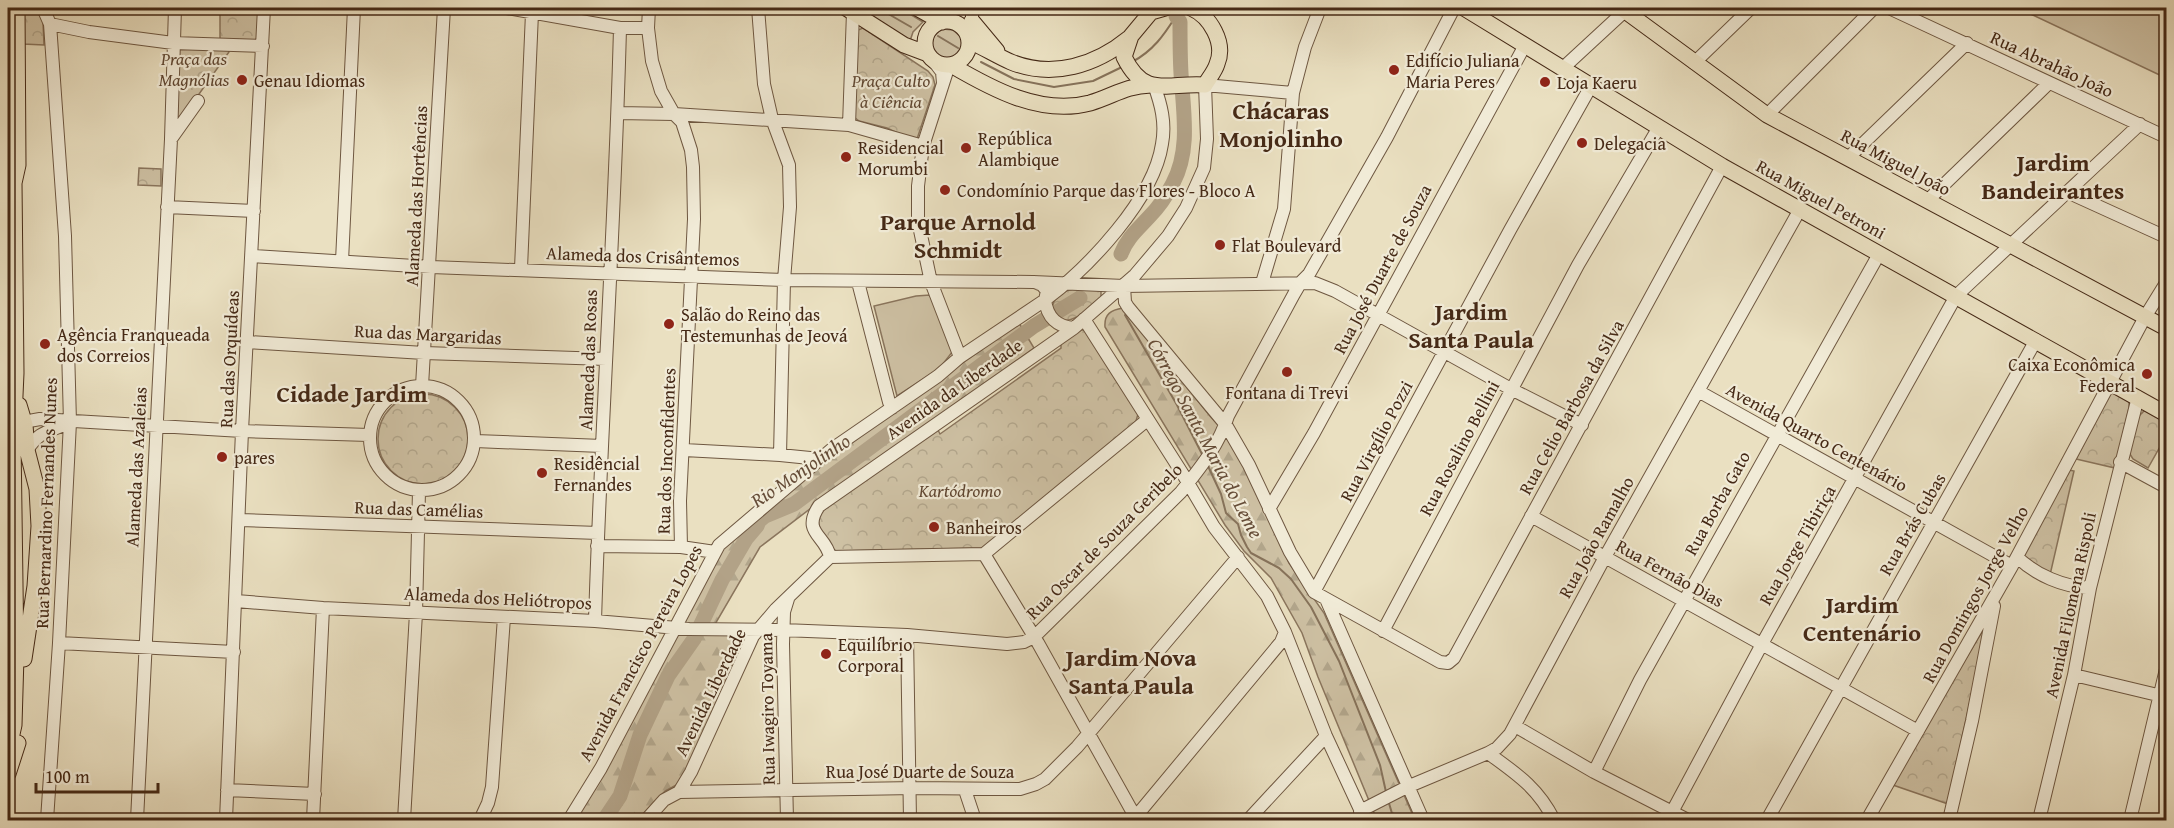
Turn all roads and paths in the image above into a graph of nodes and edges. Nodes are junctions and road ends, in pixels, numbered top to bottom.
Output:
1 (9, 8) edge
2 (17, 8) edge
3 (43, 8) edge
4 (175, 8) edge
5 (264, 8) edge
6 (354, 8) edge
7 (444, 8) edge
8 (507, 8) edge
9 (649, 8) edge
10 (758, 8) edge
11 (917, 8) edge
12 (1191, 8) edge
13 (1320, 8) edge
14 (1454, 8) edge
15 (1464, 8) edge
16 (1624, 8) edge
17 (1751, 8) edge
18 (1874, 8) edge
19 (1889, 8) edge
20 (1156, 9) edge
21 (850, 10) edge
22 (532, 13) junction
23 (1208, 13) edge
24 (944, 14) edge
25 (50, 24) junction
26 (970, 26) edge
27 (620, 28) junction
28 (648, 28) junction
29 (1131, 36) junction
30 (1966, 43) junction
31 (173, 44) junction
32 (1526, 45) junction
33 (263, 46) junction
34 (8, 52) edge
35 (930, 57) junction
36 (1694, 63) junction
37 (950, 65) junction
38 (1563, 68) junction
39 (2049, 83) junction
40 (943, 84) junction
41 (1200, 84) junction
42 (1154, 85) junction
43 (1592, 86) junction
44 (1293, 93) junction
45 (198, 101) dead end
46 (618, 113) junction
47 (674, 114) junction
48 (1767, 115) junction
49 (772, 119) junction
50 (849, 124) junction
51 (2140, 124) junction
52 (1659, 127) junction
53 (2166, 137) edge
54 (171, 139) junction
55 (923, 146) junction
56 (1848, 158) junction
57 (1722, 166) junction
58 (11, 184) edge
59 (2067, 192) junction
60 (1927, 201) junction
61 (166, 207) junction
62 (254, 211) junction
63 (1799, 211) junction
64 (11, 221) edge
65 (2166, 237) edge
66 (2011, 244) junction
67 (1879, 254) junction
68 (252, 256) junction
69 (342, 261) junction
70 (431, 267) junction
71 (521, 268) junction
72 (609, 273) junction
73 (691, 276) junction
74 (784, 280) junction
75 (858, 282) junction
76 (931, 282) junction
77 (1033, 282) junction
78 (1301, 282) junction
79 (1068, 283) junction
80 (1262, 283) junction
81 (2166, 283) edge
82 (1124, 286) junction
83 (1956, 296) junction
84 (1045, 300) junction
85 (1377, 315) junction
86 (2145, 316) junction
87 (1084, 320) junction
88 (1070, 328) junction
89 (2166, 328) edge
90 (2036, 340) junction
91 (248, 342) junction
92 (1445, 351) junction
93 (424, 352) junction
94 (960, 357) junction
95 (606, 358) junction
96 (13, 376) edge
97 (2110, 382) junction
98 (422, 386) junction
99 (1511, 389) junction
100 (1698, 391) junction
101 (2138, 398) junction
102 (892, 408) junction
103 (2166, 414) edge
104 (1147, 420) junction
105 (70, 422) junction
106 (25, 425) junction
107 (1226, 425) junction
108 (1582, 425) junction
109 (156, 426) junction
110 (243, 431) junction
111 (1776, 434) junction
112 (369, 435) junction
113 (13, 440) junction
114 (475, 441) junction
115 (602, 446) junction
116 (27, 450) junction
117 (684, 450) junction
118 (780, 455) junction
119 (820, 459) junction
120 (2120, 462) junction
121 (1855, 479) junction
122 (1188, 483) junction
123 (2166, 487) edge
124 (419, 490) junction
125 (14, 503) junction
126 (38, 507) junction
127 (1269, 509) junction
128 (1531, 516) junction
129 (240, 520) junction
130 (1934, 523) junction
131 (419, 527) junction
132 (598, 540) junction
133 (14, 545) junction
134 (681, 547) junction
135 (715, 552) junction
136 (38, 554) junction
137 (984, 554) junction
138 (830, 557) junction
139 (1238, 557) junction
140 (1605, 557) junction
141 (2014, 562) junction
142 (2090, 588) junction
143 (1314, 592) junction
144 (1996, 596) junction
145 (788, 598) junction
146 (1326, 599) junction
147 (1683, 601) junction
148 (236, 602) junction
149 (322, 608) junction
150 (416, 613) junction
151 (504, 617) junction
152 (595, 621) junction
153 (676, 627) junction
154 (783, 630) junction
155 (758, 631) junction
156 (1383, 631) junction
157 (1285, 632) junction
158 (907, 635) junction
159 (1034, 637) junction
160 (59, 643) junction
161 (1762, 644) junction
162 (145, 648) junction
163 (234, 652) junction
164 (2166, 669) edge
165 (2074, 675) junction
166 (1841, 690) junction
167 (15, 695) junction
168 (2164, 696) edge
169 (8, 721) edge
170 (1515, 726) junction
171 (1918, 731) junction
172 (1088, 734) junction
173 (1326, 736) junction
174 (1488, 753) junction
175 (9, 756) edge
176 (1594, 772) junction
177 (8, 774) edge
178 (909, 789) junction
179 (1402, 789) junction
180 (227, 790) junction
181 (787, 790) junction
182 (965, 790) junction
183 (679, 792) junction
184 (315, 794) junction
185 (661, 805) junction
186 (1672, 812) junction
187 (1362, 816) edge
188 (47, 820) edge
189 (137, 820) edge
190 (226, 820) edge
191 (313, 820) edge
192 (404, 820) edge
193 (480, 820) edge
194 (569, 820) edge
195 (646, 820) edge
196 (660, 820) edge
197 (787, 820) edge
198 (910, 820) edge
199 (975, 820) edge
200 (1135, 820) edge
201 (1248, 820) edge
202 (1423, 820) edge
203 (1554, 820) edge
204 (1688, 820) edge
205 (1767, 820) edge
206 (1867, 820) edge
207 (1948, 820) edge
208 (2039, 820) edge
209 (2130, 820) edge

1 - 34 main road
2 - 58 main road
3 - 25 street, Rua Bernardino Fernandes Nunes
4 - 31 street, Alameda das Azaleias
5 - 33 street, Rua das Orquídeas
6 - 69 street
7 - 70 street, Alameda das Hortências
8 - 22 street
9 - 28 street, Rua dos Inconfidentes
10 - 49 street
11 - 24 main road
12 - 23 main road
13 - 44 street
14 - 78 street, Rua Oscar de Souza Geribelo
15 - 32 main road, Rua Miguel Petroni
16 - 36 main road, Rua Miguel João
16 - 38 street
17 - 36 street
18 - 48 street
19 - 30 street, Rua Abrahão João
20 - 29 main road
21 - 35 main road
21 - 50 street
22 - 27 street
22 - 71 street
23 - 41 main road
24 - 26 main road
24 - 35 main road
25 - 31 street
25 - 105 street, Rua Bernardino Fernandes Nunes
26 - 29 main road
26 - 37 main road
27 - 28 street
27 - 46 street, Alameda das Rosas
28 - 47 street, Rua dos Inconfidentes
29 - 42 main road
30 - 39 street, Rua Abrahão João
30 - 56 street
31 - 33 street
31 - 54 street, Alameda das Azaleias
32 - 38 main road, Rua Miguel Petroni
32 - 85 street, Rua José Duarte de Souza
33 - 62 street, Rua das Orquídeas
34 - 58 main road
35 - 37 main road
35 - 40 street
36 - 48 main road, Rua Miguel João
37 - 40 street
37 - 42 main road
38 - 43 main road, Rua Miguel Petroni
39 - 51 street, Rua Abrahão João
39 - 60 street
40 - 55 street
41 - 42 main road
41 - 44 street
41 - 82 street
42 - 79 street
43 - 52 main road, Rua Miguel Petroni
43 - 92 street, Rua Virgílio Pozzi
44 - 80 street
45 - 54 street
46 - 47 street
46 - 72 street, Alameda das Rosas
47 - 49 street
47 - 73 street, Rua dos Inconfidentes
48 - 56 main road, Rua Miguel João
49 - 50 street
49 - 74 street
50 - 55 street
51 - 53 street, Rua Abrahão João
51 - 59 street, Rua Jorge Tibiriça
52 - 57 main road, Rua Miguel Petroni
52 - 99 street, Rua Rosalino Bellini
54 - 61 street, Alameda das Azaleias
55 - 76 street
56 - 60 main road, Rua Miguel João
57 - 63 main road, Rua Miguel Petroni
57 - 108 street, Rua Celio Barbosa da Silva
58 - 64 main road
59 - 65 street
59 - 66 street, Rua Jorge Tibiriça
60 - 66 main road, Rua Miguel João
61 - 62 street
61 - 109 street, Alameda das Azaleias
62 - 68 street, Rua das Orquídeas
63 - 67 main road, Rua Miguel Petroni
63 - 100 street, Rua João Ramalho
64 - 96 main road
66 - 83 street, Rua Jorge Tibiriça
66 - 86 main road, Rua Miguel João
67 - 83 main road, Rua Miguel Petroni
67 - 111 street, Rua Borba Gato
68 - 69 street, Alameda dos Crisântemos
68 - 91 street, Rua das Orquídeas
69 - 70 street, Alameda dos Crisântemos
70 - 71 street, Alameda dos Crisântemos
70 - 93 street, Alameda das Hortências
71 - 72 street, Alameda dos Crisântemos
72 - 73 street, Alameda dos Crisântemos
72 - 95 street, Alameda das Rosas
73 - 74 street, Alameda dos Crisântemos
73 - 117 street, Rua dos Inconfidentes
74 - 75 street, Alameda dos Crisântemos
74 - 118 street
75 - 76 street, Alameda dos Crisântemos
75 - 102 street
76 - 77 street, Alameda dos Crisântemos
76 - 94 street
77 - 79 street, Alameda dos Crisântemos
77 - 84 street
78 - 80 street, Alameda dos Crisântemos
78 - 85 street, Alameda dos Crisântemos
78 - 107 street, Rua Oscar de Souza Geribelo
79 - 82 street, Alameda dos Crisântemos
79 - 84 street, Avenida Francisco Pereira Lopes
80 - 82 street, Alameda dos Crisântemos
81 - 86 street, Rua Domingos Jorge Velho
82 - 87 street, Avenida da Liberdade
82 - 107 street
83 - 90 main road, Rua Miguel Petroni
83 - 121 street, Rua Jorge Tibiriça
84 - 88 street
84 - 94 street, Avenida Francisco Pereira Lopes
85 - 92 street, Alameda dos Crisântemos
85 - 127 street, Rua José Duarte de Souza
86 - 89 main road, Rua Miguel João
86 - 97 street, Rua Domingos Jorge Velho
87 - 88 street, Avenida da Liberdade
87 - 104 street
88 - 138 street, Avenida da Liberdade
90 - 97 main road, Rua Miguel Petroni
90 - 130 street, Rua Brás Cubas
91 - 93 street, Rua das Margaridas
91 - 110 street, Rua das Orquídeas
92 - 99 street, Alameda dos Crisântemos
92 - 143 street, Rua Virgílio Pozzi
93 - 95 street, Rua das Margaridas
93 - 98 street, Alameda das Hortências
94 - 102 street, Avenida Francisco Pereira Lopes
95 - 115 street, Alameda das Rosas
96 - 106 main road
96 - 113 main road
97 - 101 main road, Rua Miguel Petroni
97 - 141 street, Rua Domingos Jorge Velho
98 - 112 street
98 - 114 street
99 - 108 street, Alameda dos Crisântemos
99 - 156 street, Rua Rosalino Bellini
100 - 111 street, Avenida Quarto Centenário
100 - 140 street, Rua João Ramalho
101 - 103 main road, Rua Miguel Petroni
101 - 120 street, Avenida Filomena Rispoli
102 - 119 street, Avenida Francisco Pereira Lopes
104 - 122 street
104 - 137 street
105 - 106 street
105 - 109 street
105 - 116 street
105 - 160 street, Rua Bernardino Fernandes Nunes
106 - 113 main road
106 - 116 main road
107 - 122 street, Rua Oscar de Souza Geribelo
107 - 127 street
108 - 128 street, Rua Celio Barbosa da Silva
109 - 110 street
109 - 162 street, Alameda das Azaleias
110 - 112 street
110 - 129 street, Rua das Orquídeas
111 - 121 street, Avenida Quarto Centenário
111 - 147 street, Rua Borba Gato
112 - 124 street
113 - 125 main road
114 - 115 street
114 - 124 street
115 - 132 street, Alameda das Rosas
116 - 126 main road
117 - 118 street
117 - 134 street, Rua dos Inconfidentes
118 - 119 street
119 - 135 street, Avenida Francisco Pereira Lopes
120 - 123 street
120 - 142 street, Avenida Filomena Rispoli
121 - 130 street, Avenida Quarto Centenário
121 - 161 street, Rua Jorge Tibiriça
122 - 139 street
122 - 159 street, Rua Oscar de Souza Geribelo
124 - 131 street
125 - 126 main road
125 - 133 main road
126 - 136 main road
127 - 143 street
128 - 140 street, Rua Fernão Dias
128 - 156 street, Rua Celio Barbosa da Silva
129 - 131 street, Rua das Camélias
129 - 148 street, Rua das Orquídeas
130 - 141 street, Avenida Quarto Centenário
130 - 166 street, Rua Brás Cubas
131 - 132 street, Rua das Camélias
131 - 150 street
132 - 134 street, Rua das Camélias
132 - 152 street, Alameda das Rosas
133 - 136 main road
133 - 167 main road
134 - 135 street, Rua dos Inconfidentes
135 - 153 street, Avenida Francisco Pereira Lopes
136 - 175 main road
137 - 138 street
137 - 159 street
138 - 145 street, Avenida Liberdade
139 - 157 street
139 - 172 street, Rua José Duarte de Souza
140 - 147 street, Rua Fernão Dias
140 - 170 street, Rua João Ramalho
141 - 142 street, Avenida Quarto Centenário
141 - 144 street, Rua Domingos Jorge Velho
142 - 165 street, Avenida Filomena Rispoli
143 - 146 street
144 - 171 street, Rua Domingos Jorge Velho
144 - 207 street
145 - 154 street, Rua Iwagiro Toyama
145 - 155 street, Avenida Liberdade
146 - 156 street
146 - 179 street
147 - 161 street, Rua Fernão Dias
147 - 176 street, Rua Borba Gato
148 - 149 street, Alameda dos Heliótropos
148 - 163 street, Rua das Orquídeas
149 - 150 street, Alameda dos Heliótropos
149 - 184 street
150 - 151 street, Alameda dos Heliótropos
150 - 192 street
151 - 152 street, Alameda dos Heliótropos
151 - 193 street
152 - 153 street, Alameda dos Heliótropos
153 - 155 street, Alameda dos Heliótropos
153 - 194 street, Avenida Francisco Pereira Lopes
154 - 155 street, Rua Oscar de Souza Geribelo
154 - 158 street, Rua Oscar de Souza Geribelo
154 - 181 street, Rua Iwagiro Toyama
155 - 183 street, Avenida Liberdade
157 - 173 street
157 - 200 street
158 - 159 street, Rua Oscar de Souza Geribelo
158 - 178 street
159 - 172 street
160 - 162 street
160 - 188 street, Rua Bernardino Fernandes Nunes
161 - 166 street, Rua Fernão Dias
161 - 186 street, Rua Jorge Tibiriça
162 - 163 street
162 - 189 street, Alameda das Azaleias
163 - 180 street, Rua das Orquídeas
164 - 168 street
165 - 168 street
165 - 208 street, Avenida Filomena Rispoli
166 - 171 street, Rua Fernão Dias
166 - 205 street, Rua Brás Cubas
167 - 169 street
167 - 175 main road
168 - 209 street
170 - 174 street, Rua João Ramalho
170 - 176 street
171 - 206 street, Rua Domingos Jorge Velho
172 - 182 street, Rua José Duarte de Souza
172 - 200 street
173 - 187 street
173 - 201 street
174 - 179 street, Rua João Ramalho
174 - 203 street
175 - 177 main road
176 - 186 street
178 - 181 street, Rua José Duarte de Souza
178 - 182 street, Rua José Duarte de Souza
178 - 198 street
179 - 187 street, Rua João Ramalho
179 - 202 street
180 - 184 street
180 - 190 street, Rua das Orquídeas
181 - 183 street, Rua José Duarte de Souza
181 - 197 street, Rua Iwagiro Toyama
182 - 199 street
183 - 185 street, Avenida Liberdade
184 - 191 street
185 - 195 street, Avenida Liberdade
185 - 196 street
186 - 204 street

